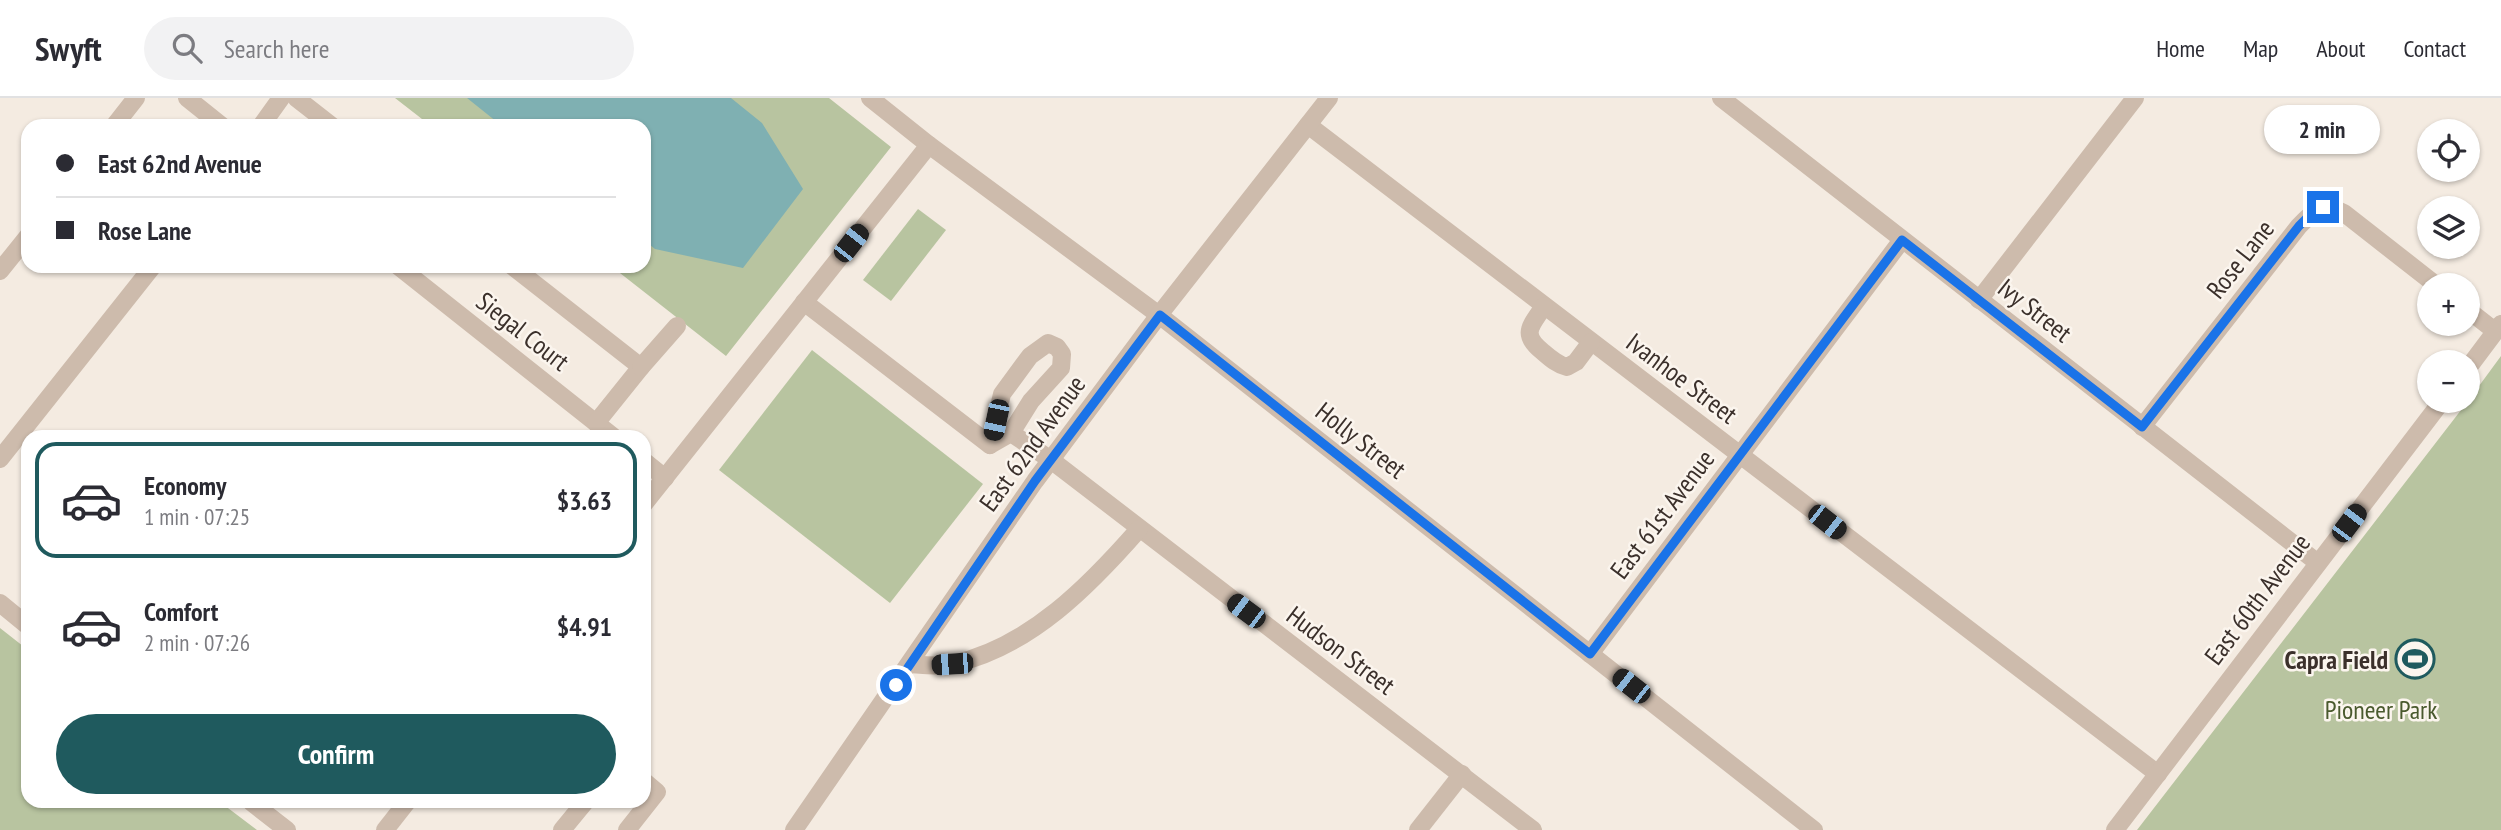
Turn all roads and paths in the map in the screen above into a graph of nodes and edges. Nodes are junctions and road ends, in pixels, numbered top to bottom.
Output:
1 (136, 98) edge
2 (187, 98) edge
3 (281, 98) edge
4 (296, 98) edge
5 (870, 98) edge
6 (1329, 98) edge
7 (1720, 98) edge
8 (2135, 98) edge
9 (120, 119) edge
10 (213, 119) edge
11 (266, 119) edge
12 (323, 119) edge
13 (1308, 125) junction
14 (929, 145) junction
15 (1902, 240) junction
16 (21, 245) edge
17 (0, 271) edge
18 (147, 273) edge
19 (407, 273) edge
20 (521, 273) edge
21 (2421, 273) edge
22 (1979, 300) junction
23 (804, 302) junction
24 (1544, 306) junction
25 (1160, 315) junction
26 (2480, 317) edge
27 (677, 326) dead end
28 (2498, 328) edge
29 (1591, 342) junction
30 (2480, 352) edge
31 (641, 367) junction
32 (2433, 413) edge
33 (596, 423) junction
34 (2142, 427) junction
35 (23, 430) edge
36 (605, 430) edge
37 (21, 433) edge
38 (1012, 433) junction
39 (990, 445) junction
40 (1739, 454) junction
41 (0, 459) edge
42 (1051, 460) junction
43 (651, 467) edge
44 (665, 478) junction
45 (651, 495) edge
46 (1139, 529) junction
47 (2318, 563) junction
48 (0, 603) edge
49 (21, 620) edge
50 (1590, 654) junction
51 (910, 664) junction
52 (2158, 774) junction
53 (1462, 775) junction
54 (651, 787) edge
55 (651, 800) edge
56 (259, 808) edge
57 (402, 808) edge
58 (580, 808) edge
59 (644, 808) edge
60 (287, 830) edge
61 (385, 830) edge
62 (562, 830) edge
63 (627, 830) edge
64 (794, 830) edge
65 (1418, 830) edge
66 (1533, 830) edge
67 (1814, 830) edge
68 (2115, 830) edge

1 - 9 street
2 - 10 street
3 - 11 street
4 - 12 street
5 - 14 street, Holly Street
6 - 13 street, East 62nd Avenue
7 - 15 street, Ivy Street
8 - 22 street
13 - 24 street, Ivanhoe Street
13 - 25 street, East 62nd Avenue
14 - 23 street
14 - 25 street, Holly Street
15 - 22 street, Ivy Street
15 - 40 street, East 61st Avenue
16 - 17 street
18 - 35 street
19 - 33 street, Siegal Court
20 - 31 street
21 - 34 street, Rose Lane
22 - 34 street, Ivy Street
23 - 39 street
23 - 44 street
24 - 29 street, Ivanhoe Street
24 - 29 street
25 - 42 street, East 62nd Avenue
25 - 50 street, Holly Street
26 - 28 street
27 - 31 street
28 - 30 street
29 - 40 street, Ivanhoe Street
31 - 33 street
32 - 47 street, East 60th Avenue
33 - 36 street, Siegal Court
34 - 47 street, Ivy Street
37 - 41 street
38 - 39 street
38 - 39 street
38 - 42 street, Hudson Street
40 - 50 street, East 61st Avenue
40 - 52 street, Ivanhoe Street
42 - 46 street, Hudson Street
42 - 51 street, East 62nd Avenue
43 - 44 street
44 - 45 street
46 - 51 street
46 - 53 street, Hudson Street
47 - 52 street, East 60th Avenue
48 - 49 street
50 - 67 street, Holly Street
51 - 64 street, East 62nd Avenue
52 - 68 street, East 60th Avenue
53 - 65 street
53 - 66 street, Hudson Street
54 - 55 street
56 - 60 street
57 - 61 street
58 - 62 street
59 - 63 street

